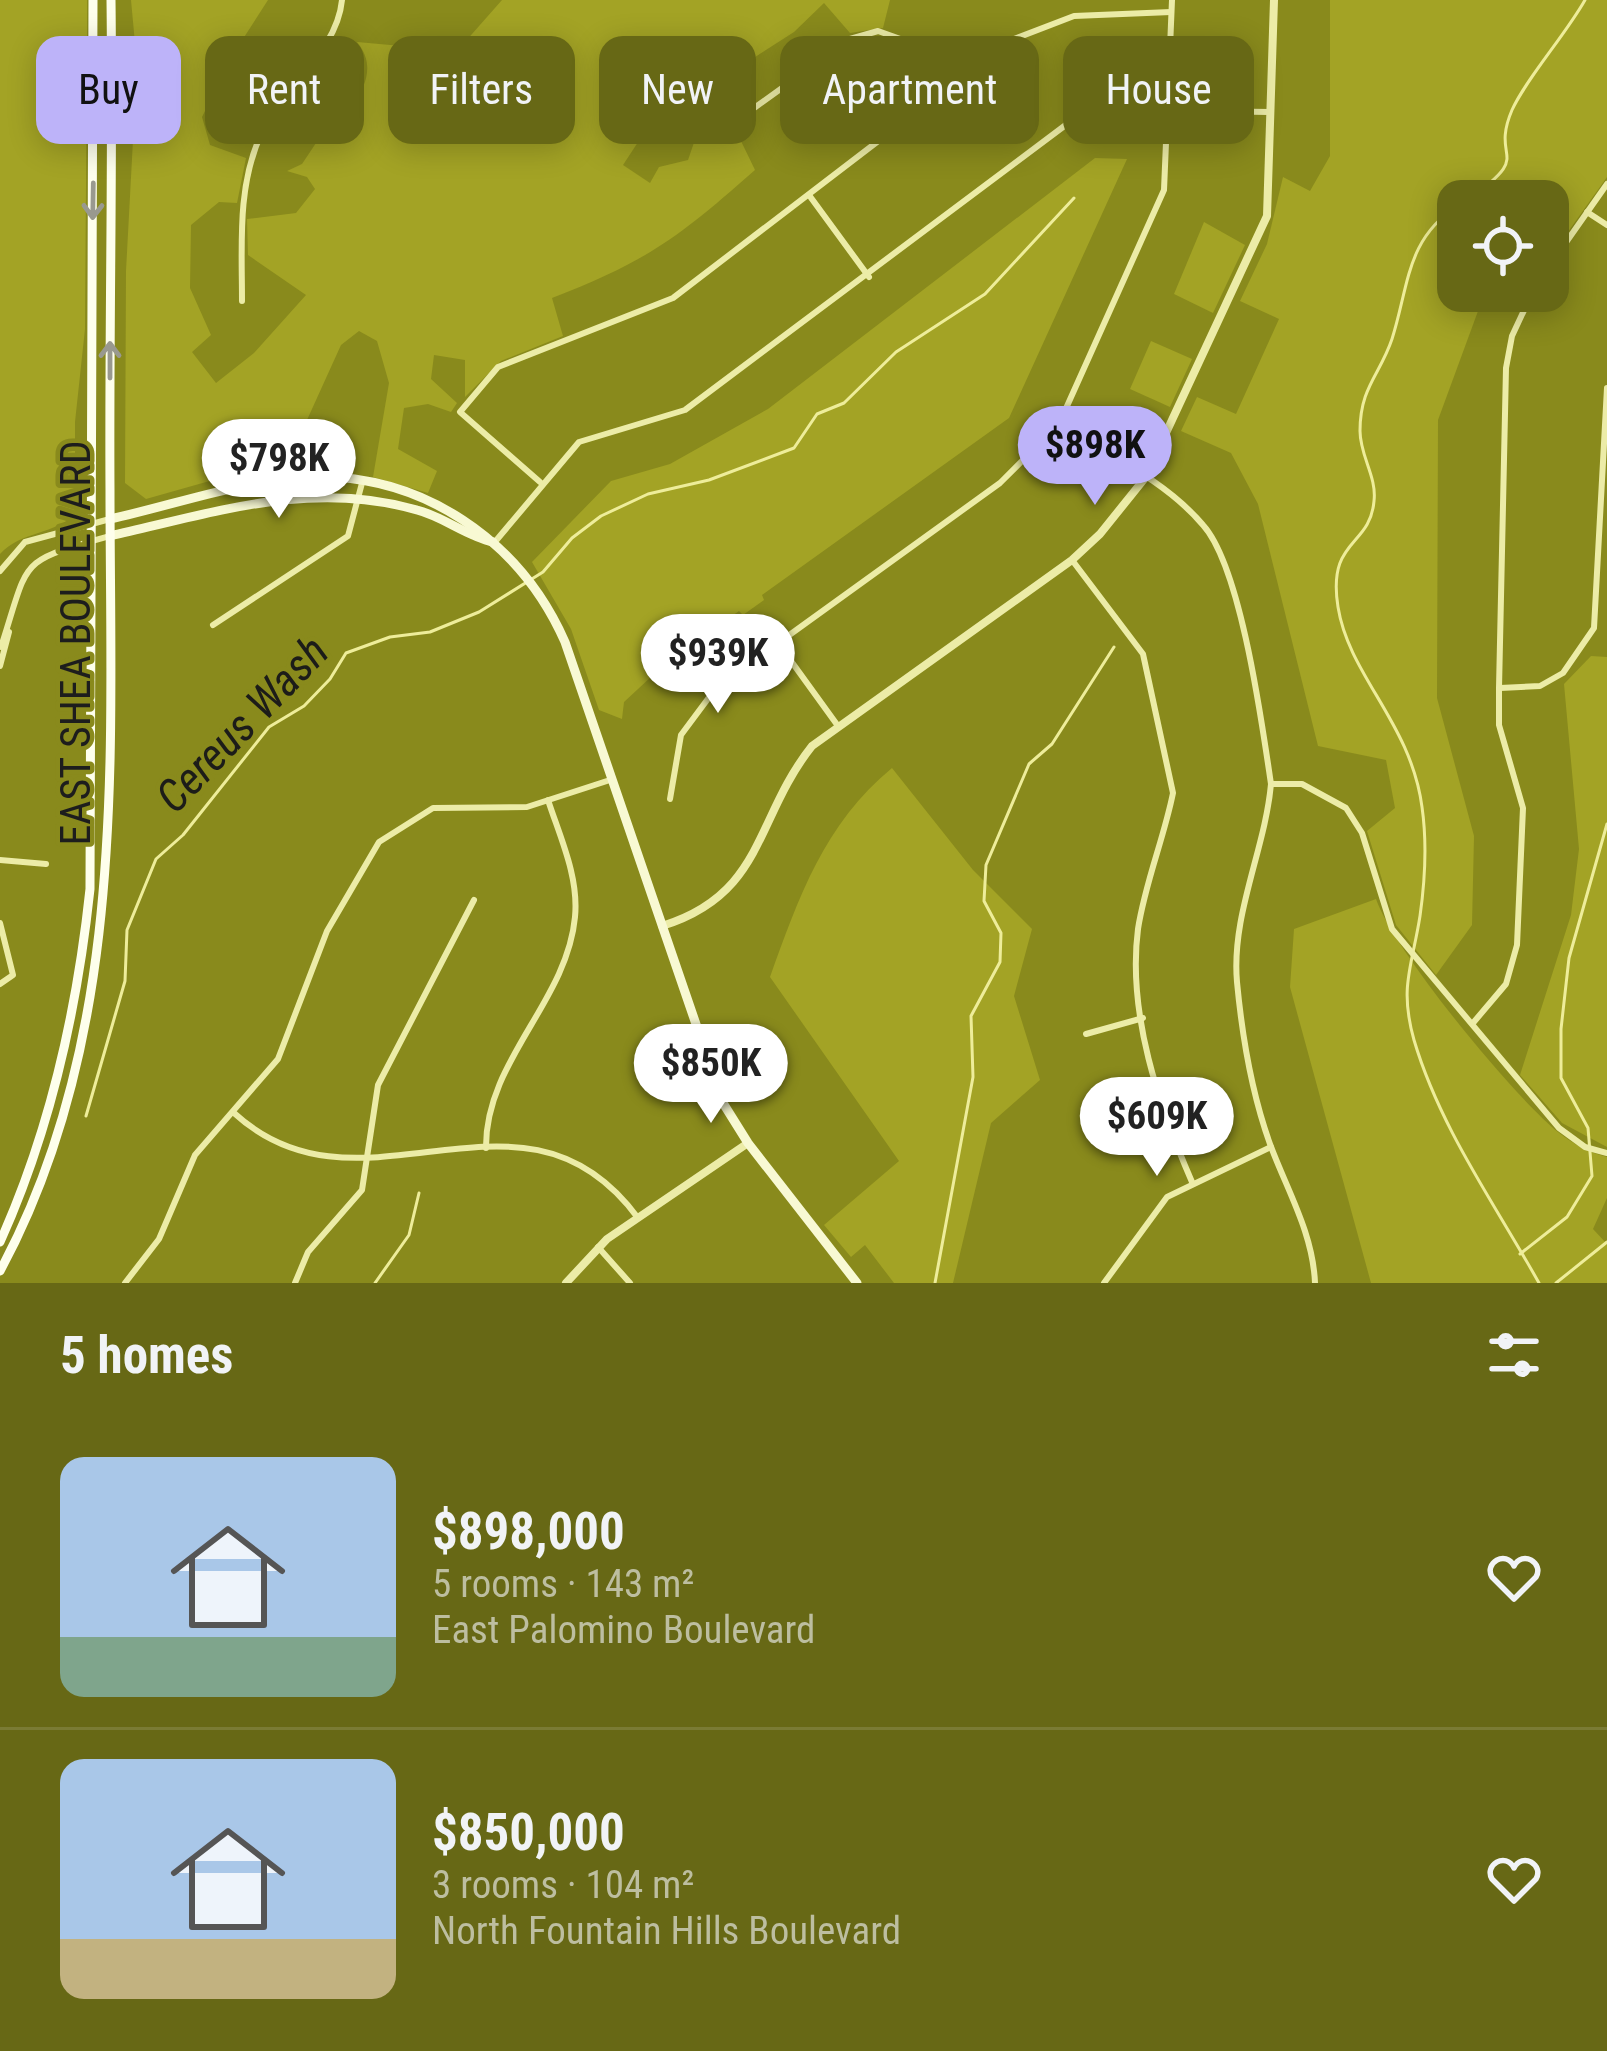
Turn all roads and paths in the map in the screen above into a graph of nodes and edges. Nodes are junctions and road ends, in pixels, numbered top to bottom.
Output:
1 (93, 0) edge
2 (111, 0) edge
3 (342, 0) edge
4 (1172, 0) edge
5 (1274, 0) edge
6 (1172, 12) junction
7 (860, 36) edge
8 (892, 36) edge
9 (1020, 36) edge
10 (1172, 36) edge
11 (1254, 112) edge
12 (1273, 112) junction
13 (1063, 127) edge
14 (873, 144) edge
15 (1170, 144) edge
16 (1607, 184) edge
17 (809, 195) junction
18 (1587, 212) junction
19 (1607, 226) edge
20 (1569, 238) edge
21 (869, 278) junction
22 (242, 301) dead end
23 (1523, 312) edge
24 (1607, 388) edge
25 (1058, 424) junction
26 (1145, 478) junction
27 (540, 482) junction
28 (362, 483) junction
29 (361, 497) junction
30 (110, 519) junction
31 (90, 523) junction
32 (110, 536) junction
33 (91, 541) junction
34 (494, 542) junction
35 (1072, 560) junction
36 (0, 572) edge
37 (213, 625) dead end
38 (5, 628) edge
39 (778, 643) junction
40 (2, 646) edge
41 (0, 666) edge
42 (1498, 688) junction
43 (838, 726) junction
44 (610, 779) junction
45 (1270, 784) junction
46 (548, 800) junction
47 (670, 800) dead end
48 (0, 860) edge
49 (46, 864) dead end
50 (475, 900) dead end
51 (0, 923) edge
52 (660, 927) junction
53 (0, 984) edge
54 (1143, 1018) junction
55 (1473, 1023) junction
56 (1086, 1034) dead end
57 (62, 1061) junction
58 (75, 1064) junction
59 (234, 1113) junction
60 (748, 1143) junction
61 (1271, 1147) junction
62 (486, 1148) junction
63 (1607, 1153) edge
64 (368, 1157) junction
65 (1192, 1182) junction
66 (638, 1218) junction
67 (0, 1242) edge
68 (598, 1247) junction
69 (0, 1271) edge
70 (125, 1283) edge
71 (295, 1283) edge
72 (566, 1283) edge
73 (630, 1283) edge
74 (857, 1283) edge
75 (1105, 1283) edge
76 (1315, 1283) edge

1 -> 31 main road, EAST SHEA BOULEVARD
30 -> 2 main road, EAST SHEA BOULEVARD
3 - 22 street
4 - 6 street
5 - 12 street
6 - 9 street
6 - 10 street
7 - 8 street
11 - 12 street
12 - 26 street
13 - 21 street
14 - 17 street
15 - 25 street
16 - 18 street
17 - 21 street
17 - 27 street
18 - 19 street
18 - 20 street
21 - 27 street
23 - 42 street
24 - 42 street
25 - 26 street
25 - 39 street
26 - 35 street
26 - 45 street
27 - 34 street
28 - 29 street
28 - 30 main road
28 - 34 main road
29 - 32 main road
29 - 34 main road
29 - 37 street
30 - 31 street
30 - 32 main road, EAST SHEA BOULEVARD
31 - 33 main road, EAST SHEA BOULEVARD
31 - 36 street
32 - 33 street
32 - 58 main road, EAST SHEA BOULEVARD
33 - 38 street
33 - 57 main road, EAST SHEA BOULEVARD
34 - 44 main road
35 - 43 street
35 - 54 street
38 - 40 street
38 - 41 street
39 - 43 street
39 - 47 street
42 - 55 street
43 - 52 street
44 - 46 street
44 - 52 main road
45 - 55 street
45 - 61 street
46 - 59 street
46 - 62 street
48 - 49 street
50 - 64 street
51 - 53 street
52 - 60 main road
54 - 56 street
54 - 65 street
55 - 63 street
57 - 58 main road
57 - 67 main road, EAST SHEA BOULEVARD
58 - 69 main road, EAST SHEA BOULEVARD
59 - 64 street
59 - 70 street
60 - 66 street
60 - 74 main road
61 - 65 street
61 - 76 street
62 - 64 street
62 - 66 street
64 - 71 street
65 - 75 street
66 - 68 street
68 - 72 street
68 - 73 street

